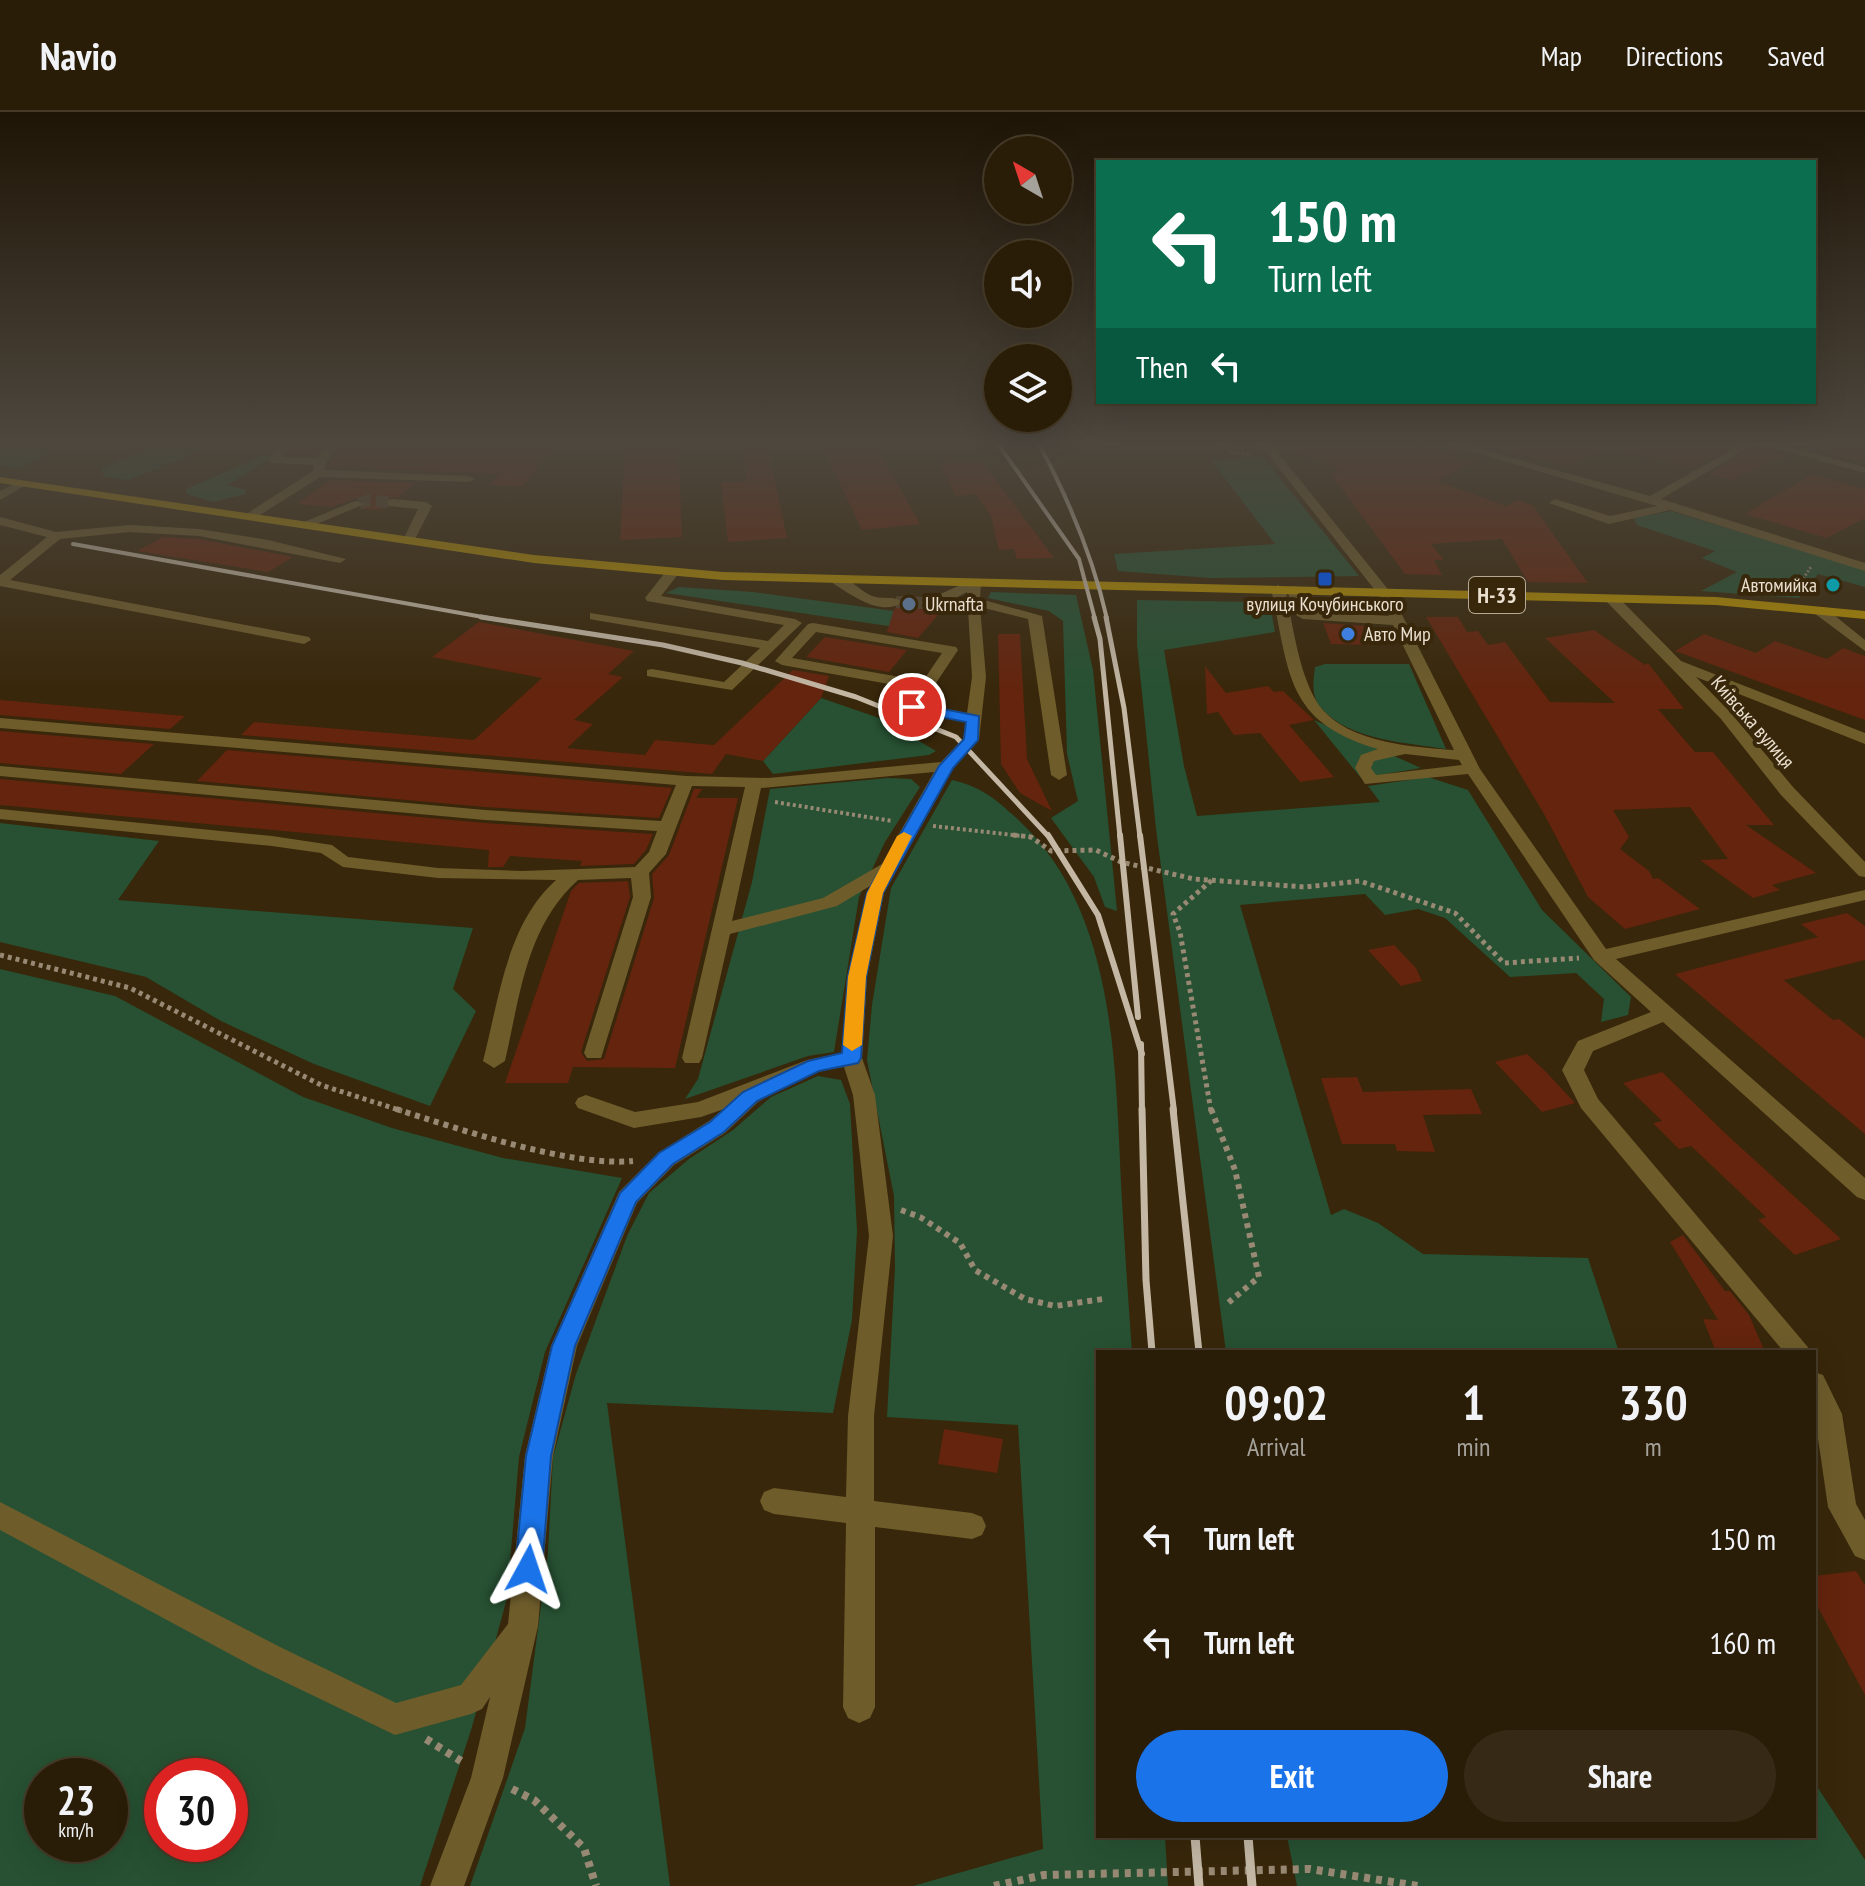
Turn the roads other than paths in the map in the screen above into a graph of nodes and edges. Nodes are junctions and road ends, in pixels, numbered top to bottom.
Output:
1 (22, 527) edge
2 (323, 527) edge
3 (416, 527) edge
4 (1331, 527) edge
5 (1737, 527) edge
6 (56, 536) junction
7 (409, 540) junction
8 (340, 559) dead end
9 (1865, 567) edge
10 (672, 573) junction
11 (836, 579) junction
12 (0, 582) edge
13 (1286, 590) junction
14 (974, 592) junction
15 (1384, 593) junction
16 (1611, 598) junction
17 (896, 602) tunnel mouth
18 (1819, 610) junction
19 (1865, 615) edge
20 (595, 616) dead end
21 (935, 621) dead end
22 (1399, 622) junction
23 (304, 640) dead end
24 (773, 646) junction
25 (1865, 647) edge
26 (1672, 662) junction
27 (652, 673) dead end
28 (927, 686) junction
29 (974, 719) junction
30 (0, 723) edge
31 (1865, 739) edge
32 (1405, 752) junction
33 (1469, 762) junction
34 (946, 766) junction
35 (0, 771) edge
36 (1059, 775) dead end
37 (686, 781) junction
38 (752, 790) junction
39 (0, 814) edge
40 (668, 827) junction
41 (888, 868) junction
42 (640, 872) junction
43 (1865, 872) edge
44 (572, 875) junction
45 (1865, 895) edge
46 (721, 930) junction
47 (1601, 956) junction
48 (1664, 1014) junction
49 (594, 1053) dead end
50 (692, 1058) dead end
51 (852, 1058) junction
52 (494, 1061) dead end
53 (776, 1081) junction
54 (586, 1103) dead end
55 (1865, 1191) edge
56 (1797, 1350) edge
57 (1816, 1387) edge
58 (774, 1501) dead end
59 (862, 1509) junction
60 (0, 1515) edge
61 (972, 1526) dead end
62 (1865, 1547) edge
63 (523, 1626) junction
64 (859, 1707) dead end
65 (447, 1886) edge

1 - 6 street
2 - 7 main road, Н-33
3 - 7 street
4 - 15 street
5 - 9 street
6 - 8 street
6 - 12 street
7 - 10 main road, Н-33
10 - 11 main road, Н-33
10 - 24 street
11 - 14 main road, Н-33
11 - 17 street
12 - 23 street
13 - 14 main road, Н-33
13 - 15 main road, Н-33
13 - 22 street
13 - 32 street
14 - 21 street
14 - 29 street
14 - 36 street
15 - 16 main road, Н-33
15 - 22 street
16 - 18 main road, Н-33
16 - 26 street, Київська вулиця
18 - 19 main road, Н-33
18 - 25 street
20 - 24 street
22 - 33 street
24 - 27 street
26 - 31 street
26 - 43 street, Київська вулиця
28 - 28 street
28 - 29 street
29 - 34 street
30 - 37 street
32 - 33 street
32 - 33 street
33 - 47 street
34 - 38 street
34 - 41 street
35 - 40 street
37 - 38 street
37 - 40 street
38 - 46 street
39 - 44 street
40 - 42 street
41 - 46 street
41 - 51 street
42 - 44 street
42 - 49 street
44 - 52 street
45 - 47 street
46 - 50 street
47 - 48 street
48 - 55 street
48 - 56 street
51 - 53 street
51 - 59 street
53 - 54 street
53 - 63 street
57 - 62 street
58 - 59 street
59 - 61 street
59 - 64 street
60 - 63 street
63 - 65 street

